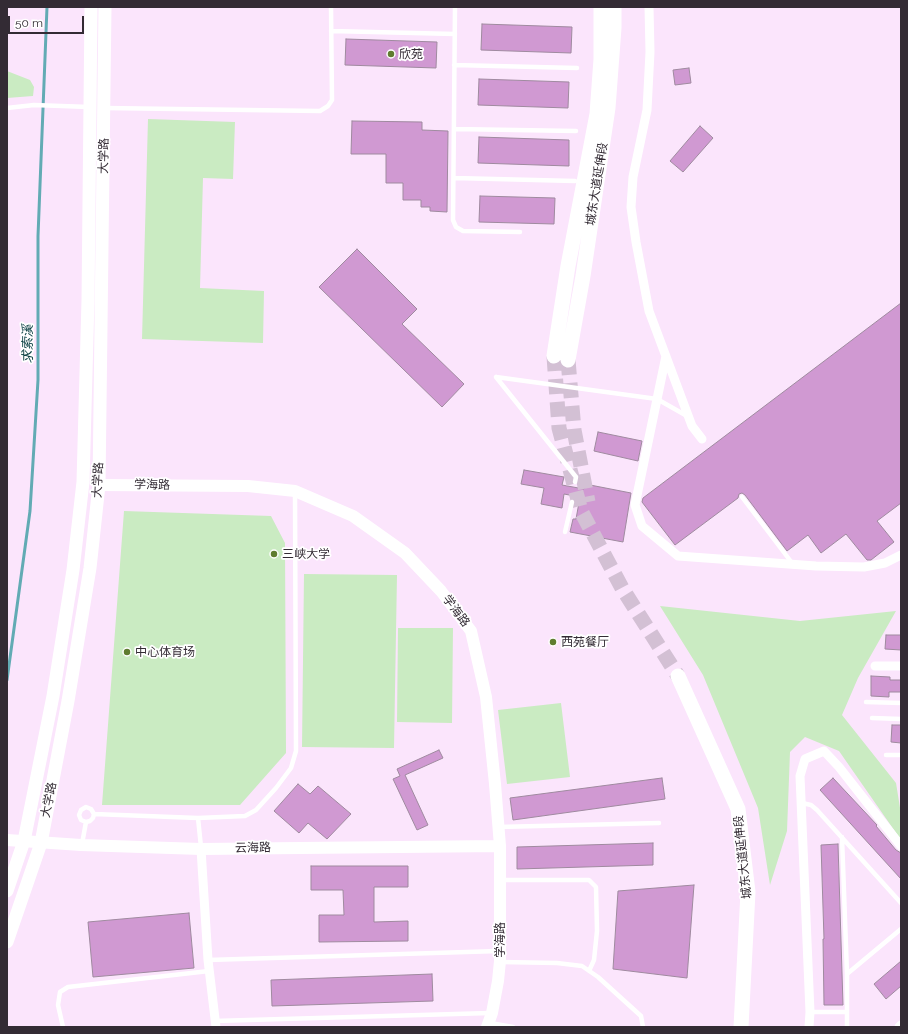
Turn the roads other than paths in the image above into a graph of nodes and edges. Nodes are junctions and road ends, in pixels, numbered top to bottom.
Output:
1 (91, 7) edge
2 (105, 7) edge
3 (331, 7) edge
4 (455, 7) edge
5 (601, 7) edge
6 (614, 7) edge
7 (649, 7) edge
8 (331, 31) junction
9 (454, 34) junction
10 (454, 65) junction
11 (577, 68) dead end
12 (89, 107) junction
13 (7, 108) edge
14 (104, 108) junction
15 (454, 129) junction
16 (576, 131) dead end
17 (454, 178) junction
18 (575, 181) dead end
19 (520, 232) dead end
20 (666, 356) junction
21 (657, 399) junction
22 (689, 417) junction
23 (702, 439) dead end
24 (576, 482) dead end
25 (99, 485) junction
26 (295, 492) junction
27 (742, 497) dead end
28 (572, 502) dead end
29 (566, 532) dead end
30 (901, 555) edge
31 (792, 564) junction
32 (875, 666) dead end
33 (901, 666) edge
34 (866, 702) dead end
35 (901, 703) edge
36 (872, 718) dead end
37 (901, 719) edge
38 (886, 755) dead end
39 (901, 755) edge
40 (802, 803) junction
41 (94, 814) junction
42 (198, 818) junction
43 (86, 822) junction
44 (659, 823) dead end
45 (498, 827) junction
46 (842, 837) junction
47 (7, 840) edge
48 (24, 841) junction
49 (41, 843) junction
50 (81, 845) junction
51 (500, 846) junction
52 (901, 846) edge
53 (201, 849) junction
54 (500, 880) junction
55 (7, 891) edge
56 (901, 903) edge
57 (901, 929) edge
58 (7, 942) edge
59 (500, 956) junction
60 (208, 960) junction
61 (210, 971) junction
62 (589, 971) junction
63 (847, 974) junction
64 (810, 1012) junction
65 (847, 1012) junction
66 (489, 1021) edge
67 (215, 1024) edge
68 (901, 1025) edge
69 (63, 1027) edge
70 (514, 1027) edge
71 (642, 1027) edge
72 (742, 1027) edge
73 (749, 1027) edge
74 (809, 1027) edge
75 (847, 1027) edge
76 (899, 1027) edge

1 - 12 main road, 大学路
2 - 14 main road, 大学路
3 - 8 lane
4 - 9 lane
5 - 6 main road, 城东大道延伸段
7 - 20 street
8 - 9 lane
8 - 14 lane
9 - 10 lane
10 - 11 lane
10 - 15 lane
12 - 13 lane
12 - 48 main road, 大学路
14 - 25 main road, 大学路
15 - 16 lane
15 - 17 lane
17 - 18 lane
17 - 19 lane
20 - 21 street
20 - 22 street
21 - 22 lane
21 - 24 lane
21 - 31 street
22 - 23 street
25 - 26 street, 学海路
25 - 49 main road, 大学路
26 - 42 lane
26 - 45 street, 学海路
27 - 31 lane
28 - 29 lane
30 - 31 street
32 - 33 street
34 - 35 lane
36 - 37 lane
38 - 39 lane
40 - 46 lane
40 - 52 street
40 - 64 street
41 - 42 lane
41 - 43 lane
41 - 43 lane
42 - 53 lane
43 - 50 lane
44 - 45 lane
45 - 51 street, 学海路
46 - 56 lane
46 - 63 lane
47 - 48 street, 云海路
48 - 49 street, 云海路
48 - 55 main road, 大学路
49 - 50 street, 云海路
49 - 58 main road, 大学路
50 - 53 street, 云海路
51 - 53 street, 云海路
51 - 54 street, 学海路
53 - 60 street
54 - 59 street, 学海路
54 - 62 lane
57 - 63 lane
59 - 60 lane
59 - 62 lane
59 - 66 street, 学海路
60 - 61 street
61 - 67 street
61 - 69 lane
62 - 71 lane
63 - 65 lane
64 - 65 lane
64 - 74 street
65 - 75 lane
66 - 67 lane
66 - 70 lane
68 - 76 street
72 - 73 main road, 城东大道延伸段

